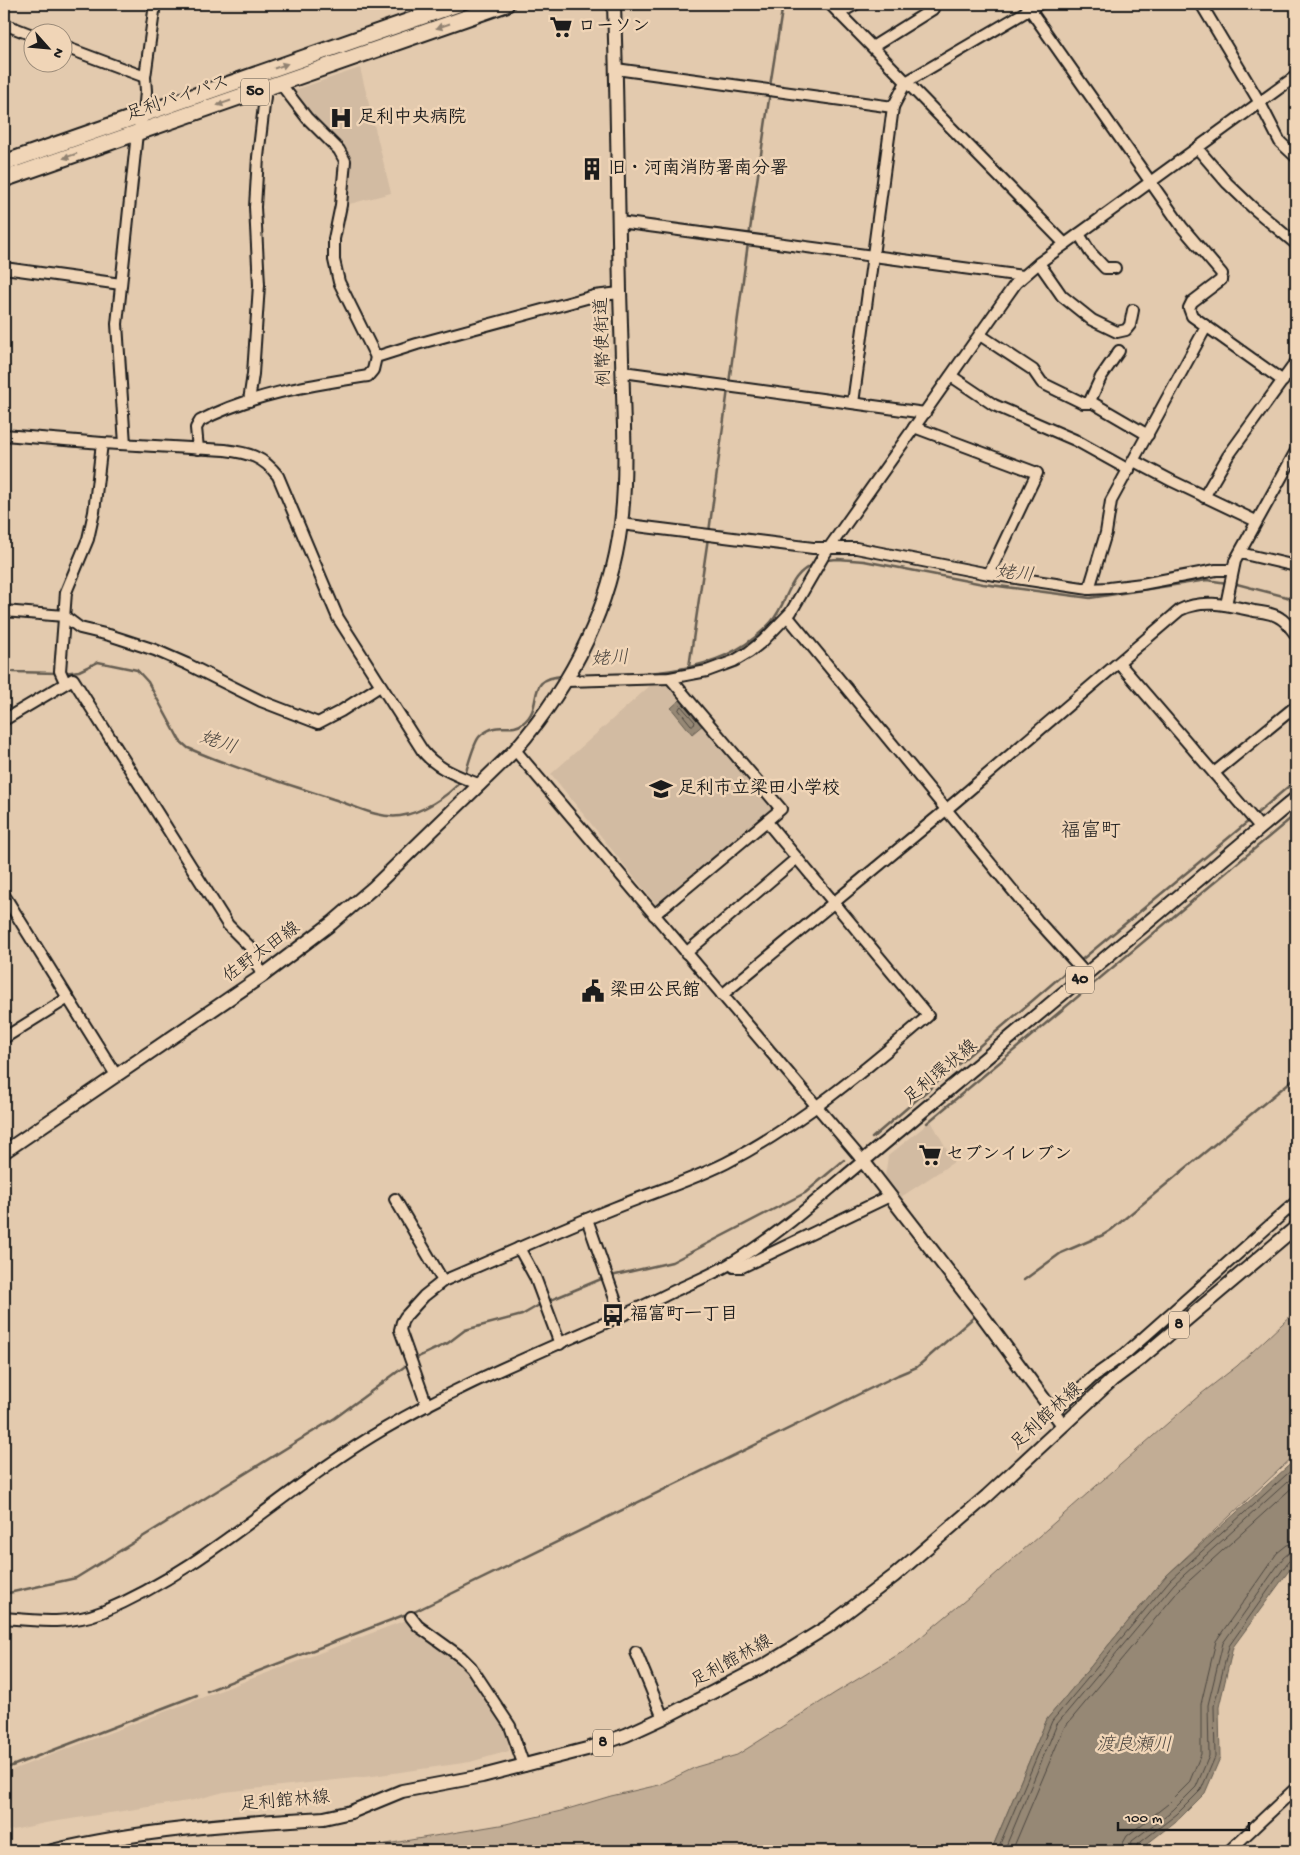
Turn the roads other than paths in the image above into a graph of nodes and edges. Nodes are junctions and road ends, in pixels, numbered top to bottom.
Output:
1 (155, 4) edge
2 (458, 4) edge
3 (506, 4) edge
4 (614, 4) edge
5 (830, 4) edge
6 (856, 4) edge
7 (1039, 4) edge
8 (1201, 4) edge
9 (1028, 7) edge
10 (934, 9) dead end
11 (840, 13) junction
12 (4, 24) edge
13 (22, 31) edge
14 (874, 46) junction
15 (72, 50) edge
16 (616, 69) junction
17 (1296, 76) edge
18 (145, 77) junction
19 (906, 82) junction
20 (273, 85) junction
21 (1260, 103) junction
22 (893, 106) junction
23 (144, 114) junction
24 (137, 133) junction
25 (1197, 148) junction
26 (1296, 157) edge
27 (4, 163) edge
28 (4, 179) edge
29 (1150, 182) junction
30 (619, 222) junction
31 (1079, 234) junction
32 (1065, 244) junction
33 (1296, 244) edge
34 (874, 254) junction
35 (1039, 263) junction
36 (4, 268) edge
37 (1115, 268) dead end
38 (1023, 276) junction
39 (120, 284) junction
40 (620, 293) junction
41 (1133, 310) dead end
42 (1206, 327) junction
43 (980, 334) junction
44 (1119, 351) dead end
45 (376, 357) junction
46 (1296, 362) edge
47 (623, 372) junction
48 (951, 376) junction
49 (1283, 381) junction
50 (249, 401) junction
51 (854, 402) junction
52 (1089, 403) junction
53 (925, 413) junction
54 (914, 427) junction
55 (4, 435) edge
56 (1148, 435) junction
57 (102, 443) junction
58 (125, 444) junction
59 (198, 449) junction
60 (1296, 451) edge
61 (1131, 465) junction
62 (1204, 497) junction
63 (1256, 521) junction
64 (621, 524) junction
65 (826, 552) junction
66 (1240, 553) junction
67 (1296, 566) edge
68 (1232, 572) junction
69 (989, 574) junction
70 (1090, 589) junction
71 (1226, 605) junction
72 (4, 611) edge
73 (64, 616) junction
74 (788, 617) junction
75 (1296, 635) edge
76 (1119, 662) junction
77 (569, 676) junction
78 (670, 678) junction
79 (65, 682) junction
80 (380, 686) junction
81 (1296, 706) edge
82 (4, 720) edge
83 (515, 750) junction
84 (1214, 773) junction
85 (476, 783) junction
86 (1296, 798) edge
87 (947, 809) junction
88 (767, 822) junction
89 (1261, 828) junction
90 (797, 858) junction
91 (4, 895) edge
92 (834, 902) junction
93 (654, 915) junction
94 (686, 953) junction
95 (1087, 975) junction
96 (262, 976) junction
97 (722, 996) junction
98 (68, 998) junction
99 (4, 1038) edge
100 (116, 1075) junction
101 (816, 1106) junction
102 (4, 1152) edge
103 (862, 1162) junction
104 (890, 1196) junction
105 (395, 1199) dead end
106 (1296, 1202) edge
107 (587, 1219) junction
108 (1296, 1228) edge
109 (519, 1248) junction
110 (732, 1263) junction
111 (443, 1281) junction
112 (621, 1316) junction
113 (560, 1344) junction
114 (427, 1406) junction
115 (1054, 1412) junction
116 (1064, 1425) junction
117 (411, 1617) dead end
118 (4, 1618) edge
119 (636, 1652) dead end
120 (663, 1718) junction
121 (524, 1766) junction
122 (1296, 1788) edge
123 (52, 1851) edge
124 (1229, 1851) edge

1 - 18 street
23 -> 2 highway, 足利バイパス / 50
3 -> 20 highway, 足利バイパス / 50
4 - 16 main road, 例幣使街道
5 - 11 street
6 - 11 street
7 - 9 street
8 - 21 street
9 - 19 street
9 - 29 street
10 - 14 street
11 - 14 street
12 - 13 street
14 - 19 street
15 - 18 street
16 - 22 street
16 - 30 main road, 例幣使街道
17 - 21 street
18 - 23 street
19 - 22 street
19 - 32 street
20 -> 24 highway, 足利バイパス / 50
20 - 45 street
20 - 50 street
21 - 25 street
21 - 26 street
22 - 34 street
23 - 24 street
23 - 27 highway, 足利バイパス / 50
24 -> 28 highway, 足利バイパス / 50
24 - 39 street
25 - 29 street
25 - 33 street
29 - 31 street
29 - 42 street
30 - 34 street
30 - 40 main road, 例幣使街道
31 - 32 street
31 - 37 street
32 - 35 street
34 - 38 street
34 - 51 street
35 - 38 street
35 - 41 street
36 - 39 street
38 - 43 street
39 - 58 street
40 - 45 street
40 - 47 main road, 例幣使街道
42 - 49 street
42 - 56 street
43 - 48 street
43 - 52 street
44 - 52 street
45 - 50 street
46 - 49 street
47 - 51 street
47 - 64 main road, 例幣使街道
48 - 53 street
48 - 61 street
49 - 62 street
50 - 59 street
51 - 53 street
52 - 56 street
53 - 54 street
54 - 65 street
54 - 69 street
55 - 57 street
56 - 61 street
57 - 58 street
57 - 73 street
58 - 59 street
59 - 80 street
60 - 63 street
61 - 62 street
61 - 70 street
62 - 63 street
63 - 66 street
64 - 65 street
64 - 77 main road, 例幣使街道
65 - 69 street
65 - 74 street
66 - 67 street
66 - 68 street
68 - 70 street
68 - 71 street
69 - 70 street
71 - 75 street
71 - 76 street
72 - 73 street
73 - 79 street
73 - 80 street
74 - 78 street
74 - 87 street
76 - 84 street
76 - 87 street
77 - 78 street
77 - 83 main road, 例幣使街道
78 - 88 street
79 - 82 street
79 - 96 street
80 - 85 street
81 - 84 street
83 - 85 main road, 佐野太田線
83 - 93 street
84 - 89 street
85 - 96 main road, 佐野太田線
86 - 89 main road, 足利環状線 / 40
87 - 92 street
87 - 95 street
88 - 90 street
88 - 93 street
89 - 95 main road, 足利環状線 / 40
90 - 92 street
90 - 94 street
91 - 98 street
92 - 97 street
92 - 101 street
93 - 94 street
94 - 97 street
95 - 103 main road, 足利環状線 / 40
96 - 100 main road, 佐野太田線
97 - 101 street
98 - 99 street
98 - 100 street
100 - 102 main road, 佐野太田線
101 - 103 street
101 - 107 street
103 - 104 main road
103 - 110 street
104 - 110 street
104 - 115 main road
105 - 111 street
106 - 115 street
107 - 109 street
107 - 112 street
108 - 116 main road, 足利館林線 / 8
109 - 111 street
109 - 113 street
110 - 112 street
111 - 114 street
112 - 113 street
113 - 114 street
114 - 118 street
115 - 116 main road
116 - 120 main road, 足利館林線 / 8
117 - 121 street
119 - 120 street
120 - 121 main road, 足利館林線 / 8
121 - 123 main road, 足利館林線 / 8
122 - 124 street

